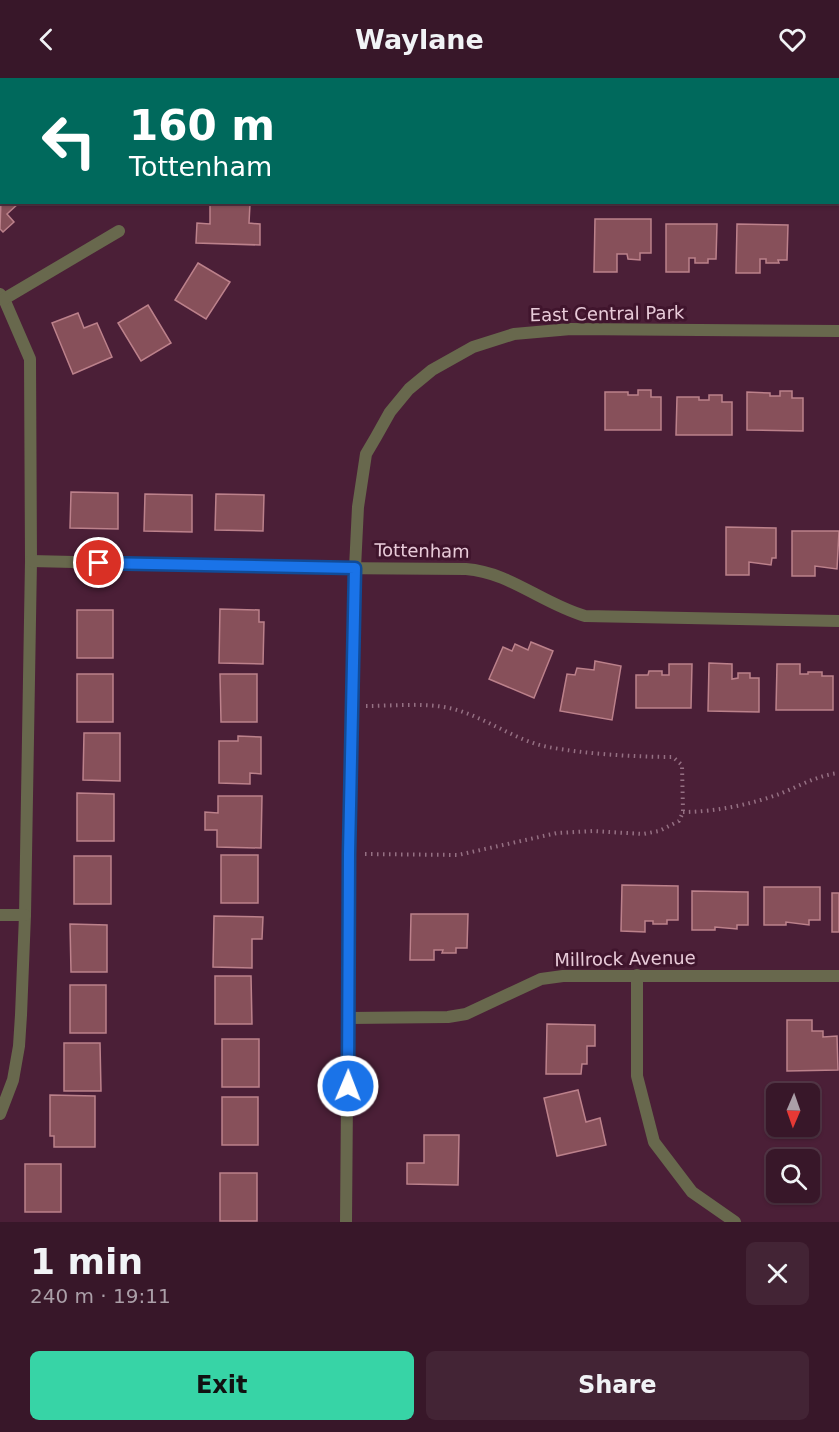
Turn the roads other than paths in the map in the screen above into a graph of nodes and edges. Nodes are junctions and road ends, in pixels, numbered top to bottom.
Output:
1 (119, 231) dead end
2 (2, 296) edge
3 (839, 331) edge
4 (31, 561) junction
5 (355, 568) junction
6 (839, 621) edge
7 (0, 915) edge
8 (25, 915) junction
9 (637, 975) junction
10 (839, 976) edge
11 (349, 1018) junction
12 (0, 1114) edge
13 (346, 1222) edge
14 (735, 1222) edge

1 - 2 street
2 - 4 street
3 - 5 street, East Central Park
4 - 5 street, Tottenham
4 - 8 street
5 - 6 street, Tottenham
5 - 11 street, East Central Park
7 - 8 street
8 - 12 street
9 - 10 street, Millrock Avenue
9 - 11 street, Millrock Avenue
9 - 14 street
11 - 13 street, East Central Park

